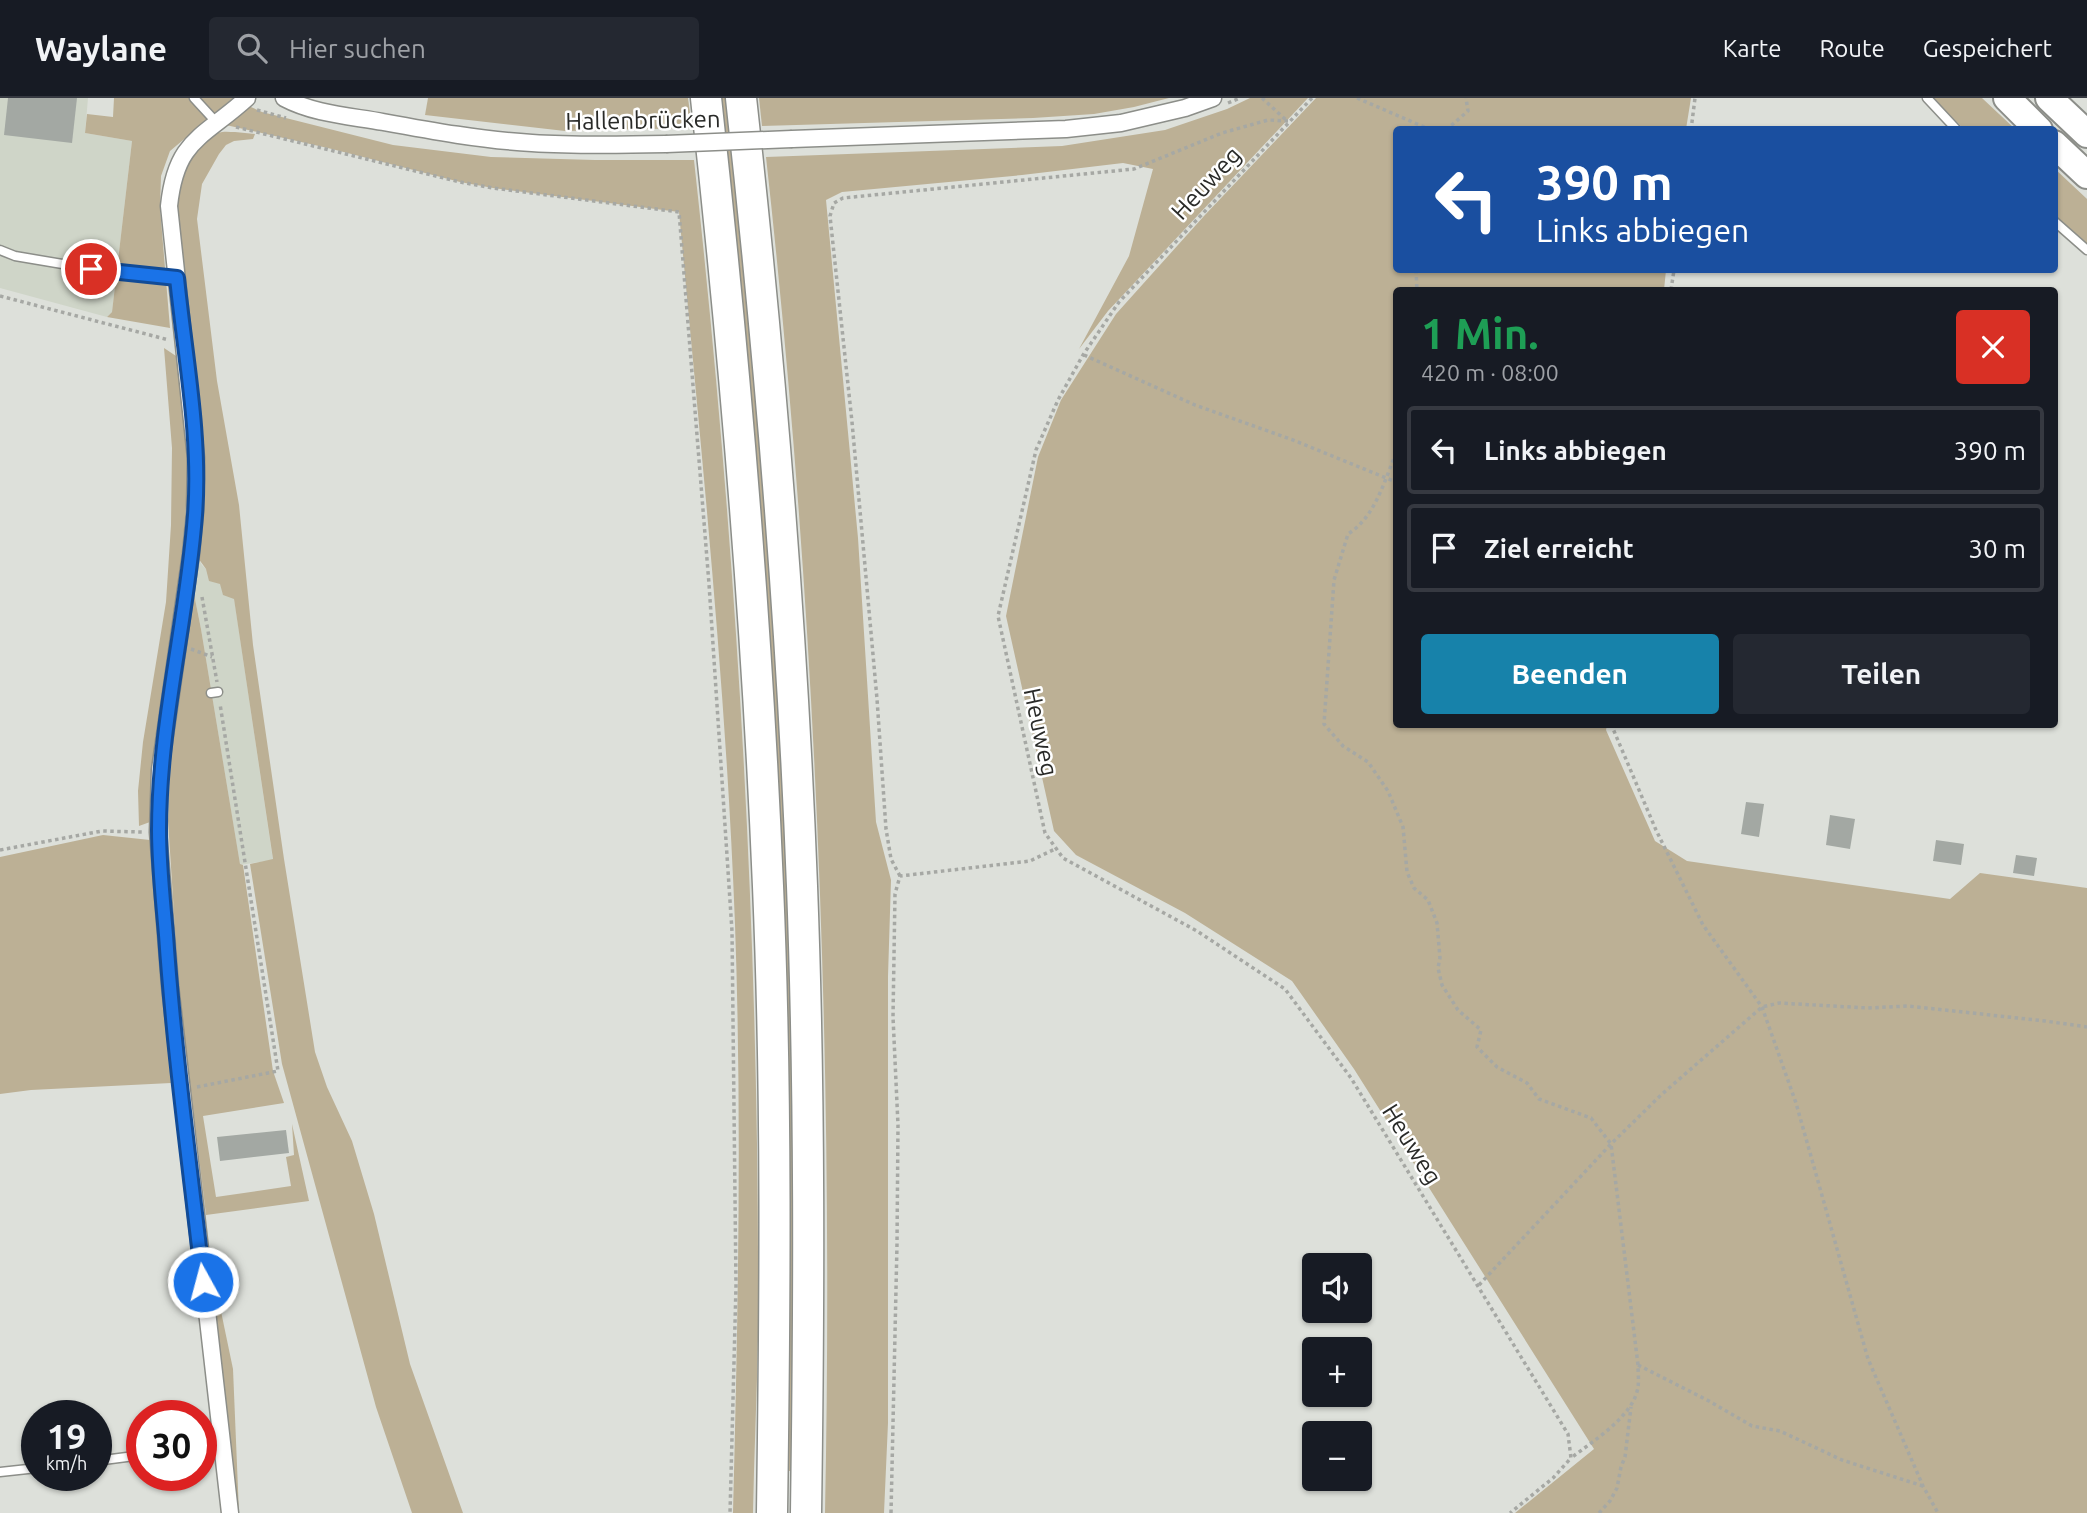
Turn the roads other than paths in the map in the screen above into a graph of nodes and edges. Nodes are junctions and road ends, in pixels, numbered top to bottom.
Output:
1 (194, 98) edge
2 (247, 98) edge
3 (284, 98) edge
4 (706, 98) edge
5 (741, 98) edge
6 (1213, 98) edge
7 (1927, 98) edge
8 (2007, 98) edge
9 (2049, 98) edge
10 (217, 122) junction
11 (1953, 126) edge
12 (2035, 126) edge
13 (2087, 134) edge
14 (2058, 148) edge
15 (2087, 175) edge
16 (2058, 225) edge
17 (0, 250) edge
18 (2087, 250) edge
19 (177, 278) junction
20 (217, 1446) edge
21 (222, 1446) junction
22 (21, 1470) edge
23 (0, 1472) edge
24 (230, 1513) edge
25 (772, 1513) edge
26 (806, 1513) edge

1 - 10 lane
2 - 10 street
3 - 6 street, Hallenbrücken, bridge
4 - 25 highway
5 - 26 highway
7 - 11 lane
8 - 12 highway
9 - 13 highway
10 - 19 street
14 - 15 highway
16 - 18 lane
17 - 19 lane
19 - 21 street
20 - 21 lane
21 - 24 street
22 - 23 lane

